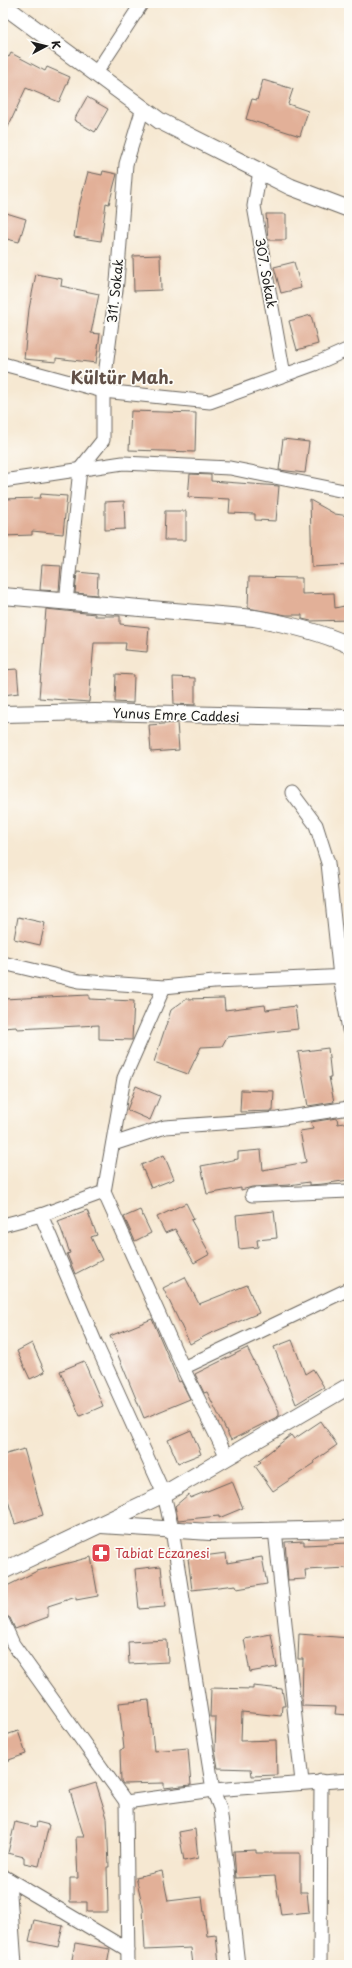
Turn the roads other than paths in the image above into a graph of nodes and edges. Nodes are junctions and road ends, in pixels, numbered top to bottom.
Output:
1 (142, 3) edge
2 (4, 9) edge
3 (96, 73) junction
4 (143, 108) junction
5 (260, 171) junction
6 (349, 209) edge
7 (349, 348) edge
8 (3, 364) edge
9 (284, 375) junction
10 (103, 391) junction
11 (80, 470) junction
12 (3, 481) edge
13 (349, 492) edge
14 (3, 596) edge
15 (66, 602) junction
16 (349, 645) edge
17 (3, 714) edge
18 (349, 718) edge
19 (292, 793) dead end
20 (3, 963) edge
21 (344, 976) edge
22 (164, 988) junction
23 (349, 1030) edge
24 (349, 1108) edge
25 (113, 1144) junction
26 (349, 1191) edge
27 (104, 1192) junction
28 (252, 1195) dead end
29 (41, 1215) junction
30 (3, 1225) edge
31 (349, 1289) edge
32 (183, 1368) junction
33 (349, 1386) edge
34 (227, 1457) junction
35 (164, 1494) junction
36 (98, 1525) junction
37 (349, 1529) edge
38 (172, 1530) junction
39 (275, 1530) junction
40 (3, 1571) edge
41 (3, 1622) edge
42 (349, 1780) edge
43 (321, 1781) junction
44 (302, 1782) junction
45 (213, 1790) junction
46 (126, 1802) junction
47 (6, 1878) edge
48 (128, 1950) junction
49 (15, 1965) edge
50 (128, 1965) edge
51 (238, 1965) edge
52 (320, 1965) edge

1 - 3 street
2 - 3 street
3 - 4 street
4 - 5 street
4 - 10 street, 311. Sokak
5 - 6 street
5 - 9 street, 307. Sokak
7 - 9 street
8 - 10 street
9 - 10 street
10 - 11 street, 311. Sokak
11 - 12 street
11 - 13 street
11 - 15 street
14 - 15 street
15 - 16 street
17 - 18 street, Yunus Emre Caddesi
19 - 21 street
20 - 22 street
21 - 22 street
21 - 23 street
22 - 25 street
24 - 25 street
25 - 27 street
26 - 28 street
27 - 29 street
27 - 32 street
29 - 30 street
29 - 35 street
31 - 32 street
32 - 34 street
33 - 34 street
34 - 35 street
35 - 36 street
35 - 38 street
36 - 38 street
36 - 40 street
37 - 39 street
38 - 39 street
38 - 45 street
39 - 44 street
41 - 46 street
42 - 43 street
43 - 44 street
43 - 52 street
44 - 45 street
45 - 46 street
45 - 51 street
46 - 48 street
47 - 48 street
47 - 49 street
48 - 50 street

